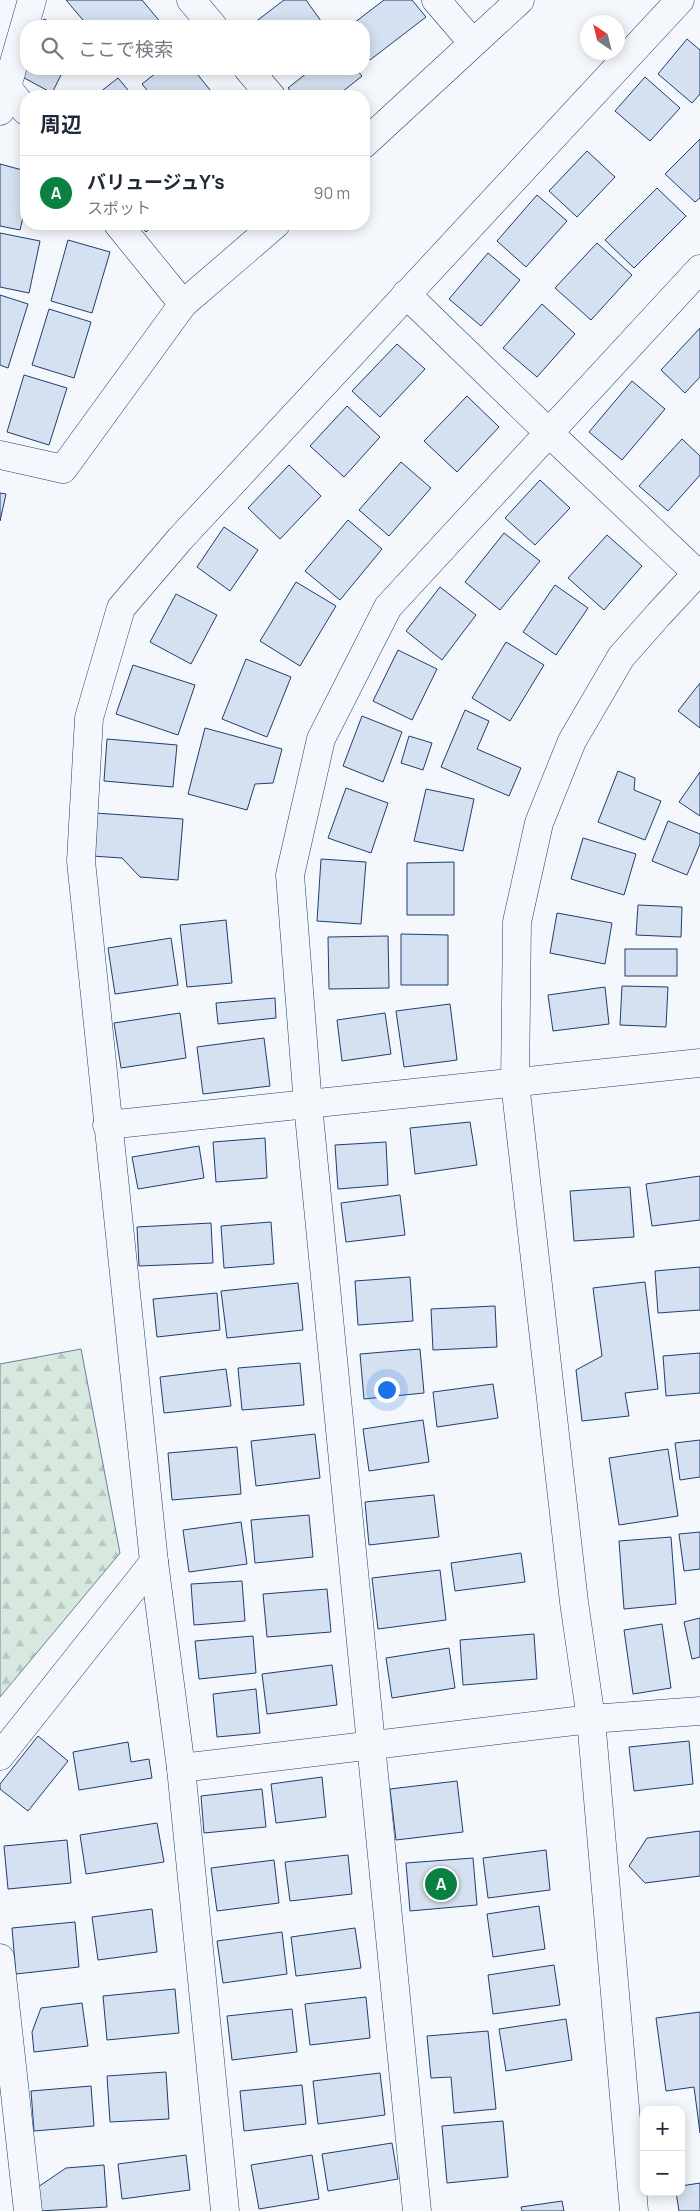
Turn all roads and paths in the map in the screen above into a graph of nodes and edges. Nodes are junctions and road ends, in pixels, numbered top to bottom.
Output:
1 (32, 0) edge
2 (191, 0) edge
3 (436, 0) edge
4 (520, 0) edge
5 (680, 0) edge
6 (26, 20) edge
7 (208, 20) edge
8 (20, 41) edge
9 (472, 42) junction
10 (253, 75) edge
11 (266, 90) edge
12 (3, 98) edge
13 (20, 108) edge
14 (370, 138) edge
15 (123, 230) edge
16 (269, 230) edge
17 (700, 269) edge
18 (406, 294) junction
19 (183, 304) junction
20 (548, 432) junction
21 (0, 455) edge
22 (699, 573) edge
23 (700, 1063) edge
24 (515, 1083) junction
25 (308, 1105) junction
26 (107, 1125) junction
27 (154, 1562) junction
28 (700, 1711) edge
29 (591, 1719) junction
30 (372, 1745) junction
31 (0, 1756) edge
32 (181, 1768) junction
33 (0, 1958) edge
34 (28, 2211) edge
35 (225, 2211) edge
36 (418, 2211) edge
37 (634, 2211) edge

1 - 6 street
2 - 7 street
3 - 9 street
4 - 9 street
5 - 18 street
8 - 12 street
9 - 14 street
10 - 11 street
12 - 13 street
15 - 19 street
16 - 19 street
17 - 20 street
18 - 20 street
18 - 26 street
19 - 21 street
20 - 22 street
20 - 25 street
22 - 24 street
23 - 24 street
24 - 25 street
24 - 29 street
25 - 26 street
25 - 30 street
26 - 27 street
27 - 31 street
27 - 32 street
28 - 29 street
29 - 30 street
29 - 37 street
30 - 32 street
30 - 36 street
32 - 35 street
33 - 34 street

